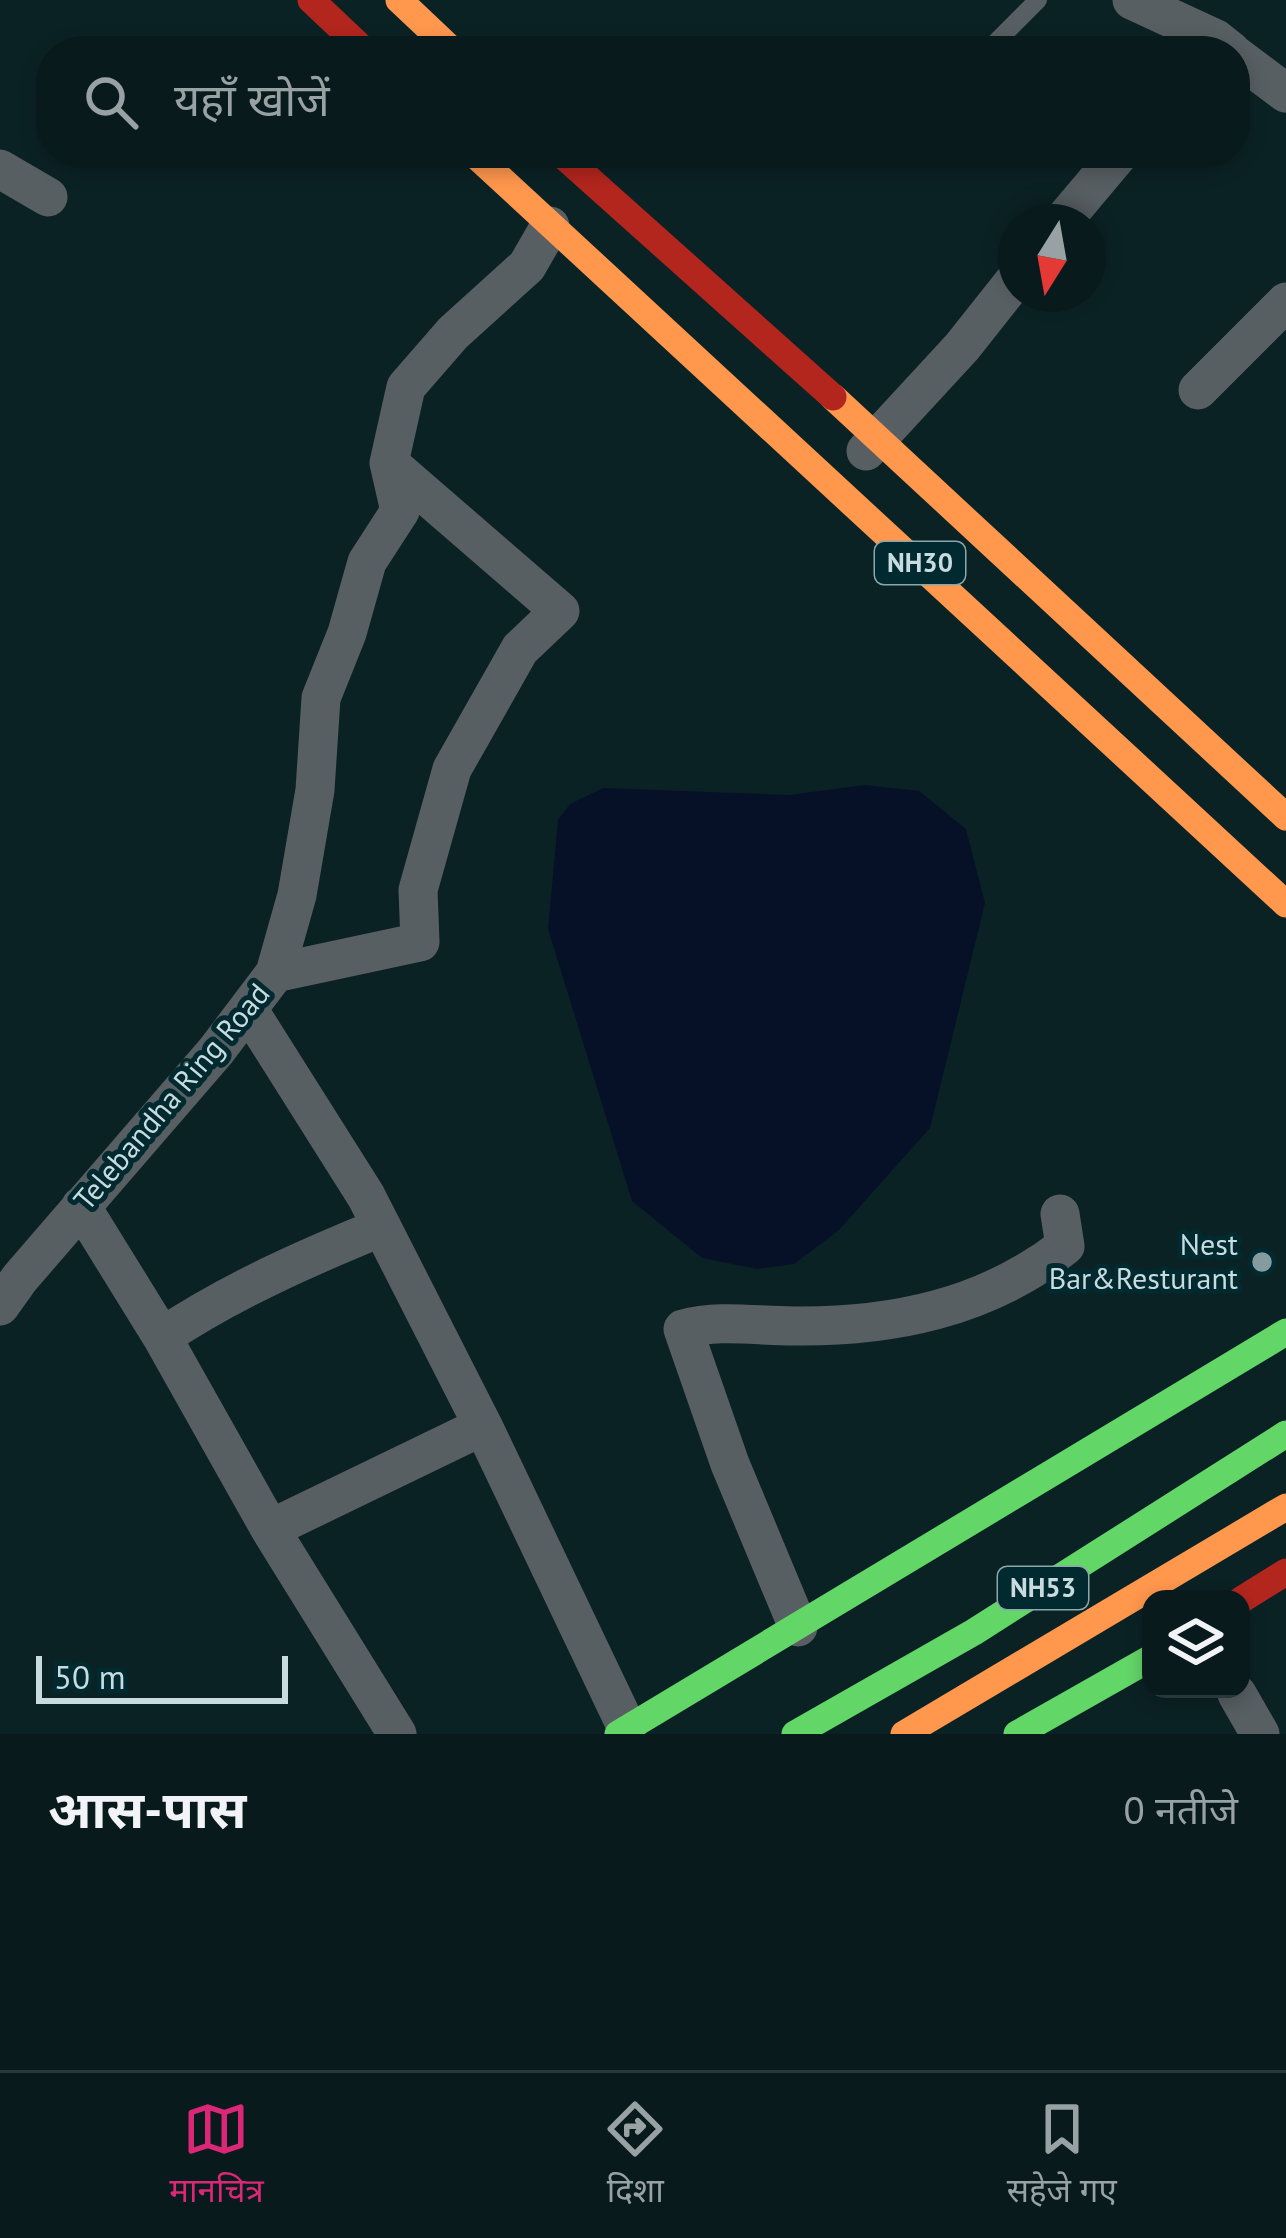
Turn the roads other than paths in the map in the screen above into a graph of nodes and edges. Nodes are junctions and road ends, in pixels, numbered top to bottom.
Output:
1 (311, 0) edge
2 (399, 0) edge
3 (1038, 0) edge
4 (1132, 0) edge
5 (349, 36) edge
6 (437, 36) edge
7 (1002, 36) edge
8 (1197, 36) edge
9 (1250, 69) edge
10 (1286, 93) edge
11 (489, 168) edge
12 (577, 168) edge
13 (1107, 168) edge
14 (0, 169) edge
15 (48, 197) dead end
16 (1077, 204) edge
17 (550, 226) junction
18 (998, 302) edge
19 (1286, 302) edge
20 (1198, 390) dead end
21 (878, 437) junction
22 (389, 463) junction
23 (836, 485) junction
24 (1286, 817) edge
25 (1286, 904) edge
26 (275, 973) junction
27 (248, 1009) junction
28 (81, 1206) junction
29 (1060, 1214) dead end
30 (382, 1227) junction
31 (0, 1306) edge
32 (1286, 1332) edge
33 (162, 1336) junction
34 (483, 1426) junction
35 (1286, 1434) edge
36 (1286, 1507) edge
37 (270, 1528) junction
38 (1286, 1572) edge
39 (1250, 1594) edge
40 (798, 1627) junction
41 (1142, 1663) edge
42 (1239, 1698) edge
43 (623, 1731) edge
44 (398, 1734) edge
45 (795, 1734) edge
46 (904, 1734) edge
47 (1016, 1734) edge
48 (1260, 1734) edge

1 - 5 main road
2 - 6 main road
3 - 7 lane
4 - 8 street
9 - 10 street
11 - 17 main road, NH30
12 - 21 main road, NH30
13 - 16 street
14 - 15 street
17 - 22 street, Telebandha Ring Road
17 - 23 main road, NH30
18 - 21 street
19 - 20 street
21 - 23 street
21 - 24 main road, NH30
22 - 26 street, Telebandha Ring Road
22 - 26 street
23 - 25 main road, NH30
26 - 27 street, Telebandha Ring Road
27 - 28 street, Telebandha Ring Road
27 - 30 street
28 - 31 street, Telebandha Ring Road
28 - 33 street
29 - 40 street
30 - 33 street
30 - 34 street
32 - 40 main road
33 - 37 street
34 - 37 street
34 - 43 street
35 - 45 main road, NH53
36 - 46 main road, NH53
37 - 44 street
38 - 39 main road
40 - 43 main road
41 - 47 main road
42 - 48 street

